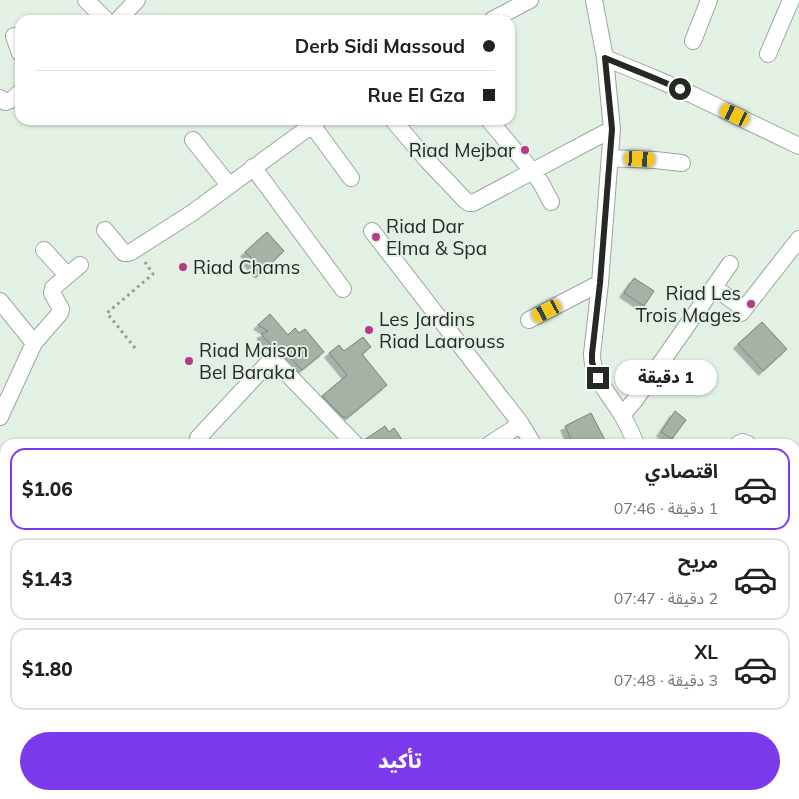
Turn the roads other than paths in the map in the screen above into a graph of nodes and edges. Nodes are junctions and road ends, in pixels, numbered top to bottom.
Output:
1 (86, 0) edge
2 (137, 0) edge
3 (530, 0) edge
4 (594, 0) edge
5 (709, 0) edge
6 (791, 0) edge
7 (101, 15) edge
8 (123, 15) edge
9 (502, 15) edge
10 (14, 36) dead end
11 (15, 39) edge
12 (693, 42) dead end
13 (768, 54) dead end
14 (605, 58) junction
15 (15, 96) edge
16 (0, 98) edge
17 (311, 125) edge
18 (317, 125) edge
19 (397, 125) edge
20 (493, 125) edge
21 (612, 129) junction
22 (193, 140) dead end
23 (799, 146) edge
24 (610, 158) junction
25 (682, 163) dead end
26 (253, 167) junction
27 (533, 172) junction
28 (351, 178) dead end
29 (229, 186) junction
30 (551, 202) dead end
31 (105, 230) dead end
32 (372, 231) dead end
33 (799, 239) edge
34 (44, 250) dead end
35 (730, 264) dead end
36 (600, 283) junction
37 (714, 287) junction
38 (343, 289) dead end
39 (0, 300) edge
40 (529, 320) dead end
41 (34, 343) junction
42 (622, 416) junction
43 (0, 417) edge
44 (521, 424) junction
45 (198, 438) dead end
46 (349, 439) edge
47 (498, 439) edge
48 (530, 439) edge
49 (634, 439) edge

1 - 7 street
2 - 8 street
3 - 9 street
4 - 14 street
5 - 12 street
6 - 13 street
10 - 11 street
14 - 21 street
14 - 23 street
15 - 16 street
17 - 26 street
18 - 28 street
19 - 27 street
20 - 27 street
21 - 24 street
21 - 27 street
22 - 29 street
24 - 25 street
24 - 36 street
26 - 29 street
26 - 38 street
27 - 30 street
29 - 31 street
32 - 44 street
33 - 37 street
34 - 41 street
35 - 37 street
36 - 40 street
36 - 42 street
37 - 42 street
39 - 41 street
41 - 43 street
42 - 49 street
44 - 47 street
44 - 48 street
45 - 46 street

